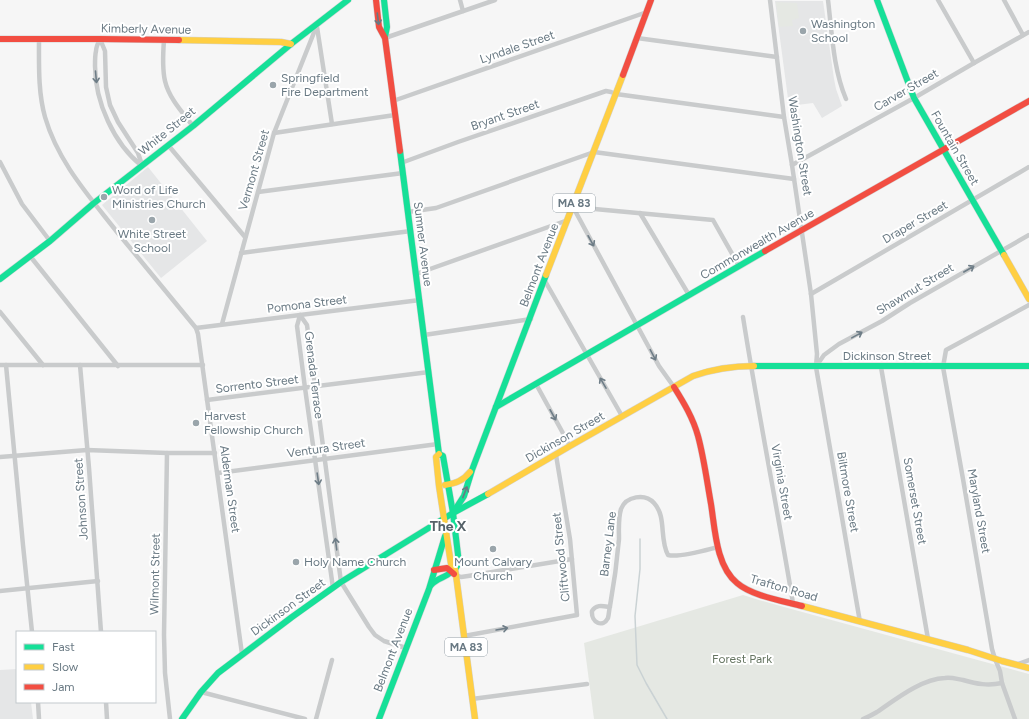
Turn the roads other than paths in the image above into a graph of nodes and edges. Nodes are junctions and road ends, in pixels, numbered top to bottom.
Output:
1 (348, 0) edge
2 (376, 0) edge
3 (384, 0) edge
4 (460, 0) edge
5 (495, 0) edge
6 (652, 0) edge
7 (770, 0) edge
8 (828, 0) edge
9 (877, 0) edge
10 (938, 0) edge
11 (1004, 0) edge
12 (463, 11) junction
13 (647, 12) junction
14 (317, 25) junction
15 (1029, 32) edge
16 (1023, 35) junction
17 (384, 38) junction
18 (637, 38) junction
19 (0, 39) edge
20 (39, 39) junction
21 (100, 39) junction
22 (164, 40) junction
23 (291, 44) junction
24 (777, 57) junction
25 (974, 62) junction
26 (107, 89) junction
27 (98, 91) junction
28 (616, 94) junction
29 (914, 98) junction
30 (846, 99) dead end
31 (394, 101) junction
32 (1029, 101) edge
33 (395, 115) junction
34 (784, 117) junction
35 (332, 124) junction
36 (120, 126) junction
37 (193, 126) junction
38 (112, 129) junction
39 (274, 133) junction
40 (168, 145) junction
41 (943, 150) junction
42 (594, 152) junction
43 (0, 162) edge
44 (401, 163) junction
45 (792, 164) junction
46 (142, 166) junction
47 (1029, 167) edge
48 (403, 173) junction
49 (794, 178) junction
50 (258, 192) junction
51 (972, 200) junction
52 (94, 203) junction
53 (573, 207) junction
54 (408, 212) junction
55 (640, 213) junction
56 (568, 220) junction
57 (802, 230) junction
58 (411, 231) junction
59 (1029, 235) edge
60 (245, 237) junction
61 (50, 241) junction
62 (1001, 250) junction
63 (241, 253) junction
64 (30, 256) junction
65 (739, 266) junction
66 (416, 274) junction
67 (1, 276) edge
68 (545, 281) junction
69 (811, 294) junction
70 (689, 296) junction
71 (1029, 299) edge
72 (420, 300) junction
73 (1029, 305) edge
74 (0, 312) edge
75 (300, 315) junction
76 (743, 316) dead end
77 (531, 318) junction
78 (222, 324) junction
79 (637, 325) junction
80 (196, 328) junction
81 (424, 335) junction
82 (586, 354) junction
83 (0, 365) edge
84 (6, 365) junction
85 (43, 365) junction
86 (80, 365) junction
87 (203, 365) junction
88 (118, 366) junction
89 (750, 366) junction
90 (816, 366) junction
91 (942, 366) junction
92 (1029, 366) edge
93 (881, 367) junction
94 (429, 372) junction
95 (536, 384) junction
96 (316, 386) junction
97 (674, 387) junction
98 (305, 388) junction
99 (208, 400) junction
100 (496, 407) junction
101 (622, 416) junction
102 (438, 444) junction
103 (570, 446) junction
104 (88, 450) junction
105 (167, 453) junction
106 (215, 453) junction
107 (439, 454) junction
108 (556, 455) junction
109 (15, 456) junction
110 (0, 457) edge
111 (325, 458) junction
112 (315, 460) junction
113 (472, 470) junction
114 (218, 473) junction
115 (448, 484) junction
116 (439, 486) junction
117 (453, 513) junction
118 (444, 519) junction
119 (446, 534) junction
120 (718, 547) junction
121 (572, 559) junction
122 (434, 570) junction
123 (454, 572) junction
124 (98, 582) junction
125 (342, 582) junction
126 (27, 588) junction
127 (333, 588) junction
128 (429, 589) junction
129 (0, 591) edge
130 (793, 603) junction
131 (610, 607) junction
132 (860, 622) junction
133 (32, 631) edge
134 (101, 631) edge
135 (464, 636) junction
136 (928, 639) junction
137 (406, 648) junction
138 (242, 654) junction
139 (995, 659) junction
140 (332, 660) dead end
141 (1029, 660) edge
142 (1018, 664) junction
143 (1029, 668) edge
144 (1002, 683) junction
145 (587, 684) dead end
146 (201, 692) junction
147 (472, 699) junction
148 (38, 703) edge
149 (106, 703) edge
150 (39, 719) edge
151 (107, 719) edge
152 (170, 719) edge
153 (182, 719) edge
154 (305, 719) edge
155 (316, 719) edge
156 (379, 719) edge
157 (475, 719) edge
158 (863, 719) edge
159 (1016, 719) edge

1 - 14 main road, White Street
2 -> 17 main road, Sumner Avenue
3 - 17 main road, Sumner Avenue
4 - 12 street
5 - 12 street
6 - 13 main road, Belmont Avenue / MA 83
7 - 24 street, Washington Street
8 - 30 street
9 - 29 main road, Fountain Street
10 - 25 street
11 - 16 street
12 - 17 street
13 - 18 main road, Belmont Avenue / MA 83
13 - 31 street, Lyndale Street
14 - 23 main road, White Street
14 - 35 street
14 - 39 street, Vermont Street
15 - 16 street, Carver Street
16 - 25 street, Carver Street
17 - 31 main road, Sumner Avenue
18 - 24 street
18 - 28 main road, Belmont Avenue / MA 83
19 - 20 main road, Kimberly Avenue
20 - 21 main road, Kimberly Avenue
20 - 52 street
21 - 22 main road, Kimberly Avenue
21 - 26 street
21 -> 27 street
22 - 23 main road, Kimberly Avenue
22 - 37 street
23 - 37 main road, White Street
24 - 34 street, Washington Street
25 - 29 street, Carver Street
26 - 27 street
26 - 36 street
27 - 38 street
28 - 34 street, Bryant Street
28 - 42 main road, Belmont Avenue / MA 83
28 - 44 street, Bryant Street
29 - 41 main road, Fountain Street
29 - 45 street, Carver Street
31 - 33 main road, Sumner Avenue
32 - 41 main road, Commonwealth Avenue
33 - 35 street
33 - 44 main road, Sumner Avenue
34 - 45 street, Washington Street
35 - 39 street
36 - 38 street
36 - 46 street
37 - 40 main road, White Street
38 - 46 street
39 - 50 street, Vermont Street
40 - 46 main road, White Street
40 - 60 street
41 - 51 main road, Fountain Street
41 - 57 main road, Commonwealth Avenue
42 - 49 street
42 - 53 main road, Belmont Avenue / MA 83
42 - 54 street
43 - 61 street
44 - 48 main road, Sumner Avenue
45 - 49 street, Washington Street
46 - 52 main road, White Street
47 - 51 street, Draper Street
48 - 50 street
48 - 54 main road, Sumner Avenue
49 - 57 street, Washington Street
50 - 60 street, Vermont Street
51 - 62 main road, Fountain Street
51 - 69 street, Draper Street
52 - 61 main road, White Street
52 - 80 street
53 - 55 street
53 - 56 main road, Belmont Avenue / MA 83
53 -> 79 street
54 - 58 main road, Sumner Avenue
55 - 65 street
55 - 70 street
56 - 66 street
56 - 68 main road, Belmont Avenue / MA 83
57 - 65 main road, Commonwealth Avenue
57 - 69 street, Washington Street
58 - 63 street
58 - 66 main road, Sumner Avenue
59 - 62 street, Shawmut Street
60 - 63 street, Vermont Street
61 - 64 main road, White Street
62 - 71 main road, Fountain Street
90 -> 62 street, Shawmut Street
63 - 78 street, Vermont Street
64 - 67 main road, White Street
64 - 88 street
65 - 70 main road, Commonwealth Avenue
66 - 72 main road, Sumner Avenue
68 - 77 main road, Belmont Avenue / MA 83
68 - 82 street
69 - 90 street, Washington Street
70 - 79 main road, Commonwealth Avenue
72 - 75 street, Pomona Street
72 - 81 main road, Sumner Avenue
73 - 91 street
74 - 85 street
75 - 78 street, Pomona Street
75 - 96 street, Grenada Terrace
75 - 98 street, Grenada Terrace
76 - 89 street, Virginia Street
77 - 81 street
77 - 100 main road, Belmont Avenue / MA 83
78 - 80 street, Pomona Street
79 - 82 main road, Commonwealth Avenue
79 -> 97 street
80 - 87 street, Alderman Street
81 - 94 main road, Sumner Avenue
82 - 95 main road, Commonwealth Avenue
101 -> 82 street
83 - 84 street
84 - 85 street
84 - 109 street
85 - 86 street
86 - 88 street
86 - 104 street, Johnson Street
87 - 88 street
87 - 99 street, Alderman Street
89 - 90 main road, Dickinson Street
89 - 97 main road, Dickinson Street
89 - 130 street, Virginia Street
90 - 93 main road, Dickinson Street
90 - 132 street, Biltmore Street
91 - 92 main road, Dickinson Street
91 - 93 main road, Dickinson Street
91 - 139 street, Maryland Street
93 - 136 street, Somerset Street
94 - 96 street, Sorrento Street
94 - 102 main road, Sumner Avenue
95 - 100 main road, Commonwealth Avenue
95 -> 103 street
96 - 98 street, Sorrento Street
96 - 111 street, Grenada Terrace
97 - 101 main road, Dickinson Street
97 - 120 main road, Trafton Road
98 - 99 street, Sorrento Street
98 - 112 street, Grenada Terrace
99 - 106 street, Alderman Street
100 - 113 main road, Belmont Avenue / MA 83
101 - 103 main road, Dickinson Street
102 - 107 main road, Sumner Avenue
102 - 111 street, Ventura Street
103 - 108 main road, Dickinson Street
104 - 105 street
104 - 109 street
104 - 124 street, Johnson Street
105 - 106 street
105 - 152 street, Wilmont Street
106 - 114 street, Alderman Street
107 - 115 main road, Sumner Avenue
107 - 116 main road, Sumner Avenue
108 - 117 main road, Dickinson Street
108 - 121 street, Cliftwood Street
109 - 110 street
109 - 126 street
111 - 112 street, Ventura Street
125 -> 111 street, Grenada Terrace
112 - 114 street, Ventura Street
112 -> 127 street, Grenada Terrace
113 - 115 main road, Belmont Avenue / MA 83
117 -> 113 main road, Belmont Avenue / MA 83
114 - 138 street, Alderman Street
115 - 116 main road, Belmont Avenue / MA 83
115 - 117 main road, Sumner Avenue
116 - 118 main road, Sumner Avenue / MA 83
117 - 118 main road, Dickinson Street
117 - 123 main road, Sumner Avenue / MA 83
118 - 119 main road, Sumner Avenue / MA 83
118 - 125 main road, Dickinson Street
119 - 122 main road, Belmont Avenue
119 - 123 main road, Sumner Avenue / MA 83
120 - 130 main road, Trafton Road
120 - 131 street, Barney Lane
121 - 123 street
135 -> 121 street, Cliftwood Street
122 - 123 main road
122 - 128 main road, Belmont Avenue
123 - 128 main road, Belmont Avenue
123 - 135 main road, Sumner Avenue / MA 83
124 - 126 street
124 - 134 street, Johnson Street
125 - 127 main road, Dickinson Street
125 - 137 street
126 - 129 street
126 - 133 street
127 - 138 main road, Dickinson Street
128 - 137 main road, Belmont Avenue
130 - 132 main road, Trafton Road
131 - 131 street, Barney Lane
132 - 136 main road, Trafton Road
135 - 147 main road, Sumner Avenue / MA 83
136 - 139 main road, Trafton Road
137 - 156 main road, Belmont Avenue
138 - 146 main road, Dickinson Street
139 - 142 main road, Trafton Road
139 - 144 street, Maryland Street
140 - 155 street
141 - 142 street
142 - 143 main road, Trafton Road
144 - 158 street
144 - 159 street, Maryland Street
145 - 147 street
146 - 153 main road, Dickinson Street
146 - 154 street
147 - 157 main road, Sumner Avenue / MA 83
148 - 150 street
149 - 151 street

